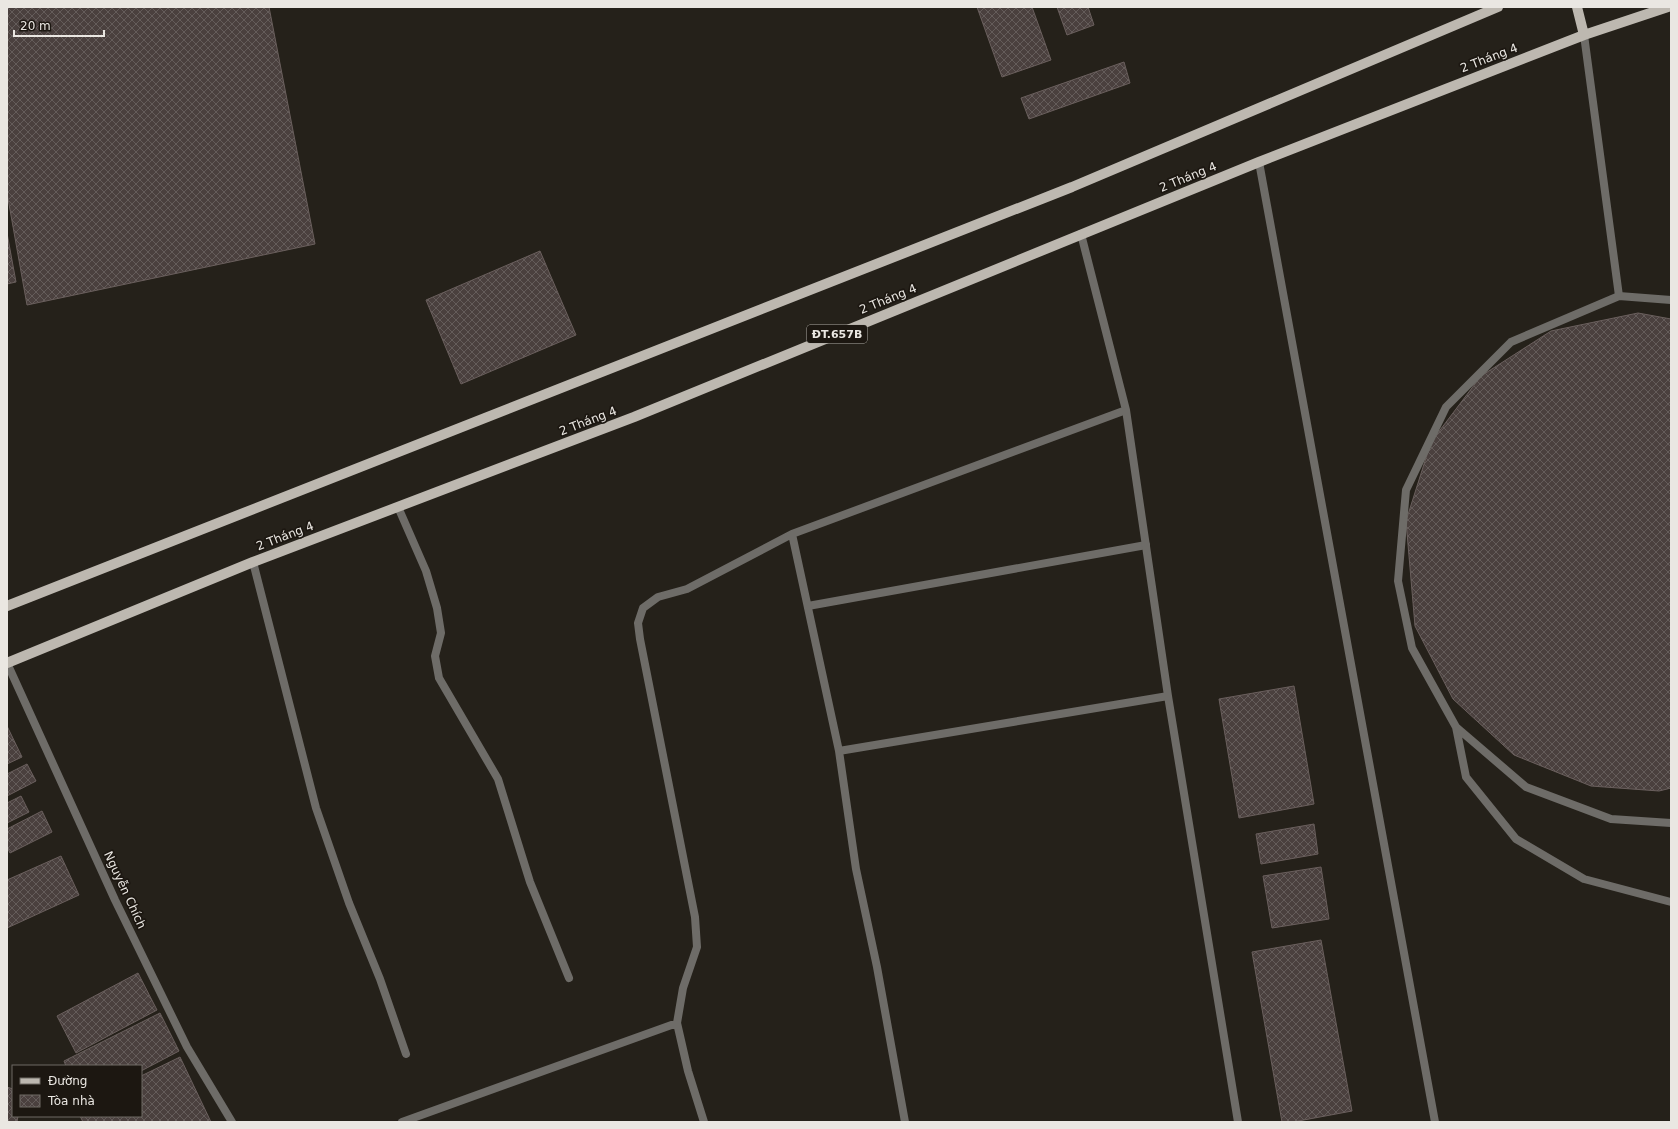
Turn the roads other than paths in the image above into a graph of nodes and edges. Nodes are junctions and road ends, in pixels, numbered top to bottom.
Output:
1 (1498, 7) edge
2 (1577, 7) edge
3 (1668, 7) edge
4 (1584, 35) junction
5 (1260, 162) junction
6 (1081, 234) junction
7 (1619, 296) junction
8 (1671, 300) edge
9 (1126, 410) junction
10 (398, 507) junction
11 (792, 534) junction
12 (1146, 545) junction
13 (253, 562) junction
14 (7, 606) edge
15 (808, 606) junction
16 (7, 663) edge
17 (1168, 696) junction
18 (1456, 727) junction
19 (839, 751) junction
20 (1671, 823) edge
21 (1671, 902) edge
22 (569, 978) dead end
23 (677, 1023) junction
24 (406, 1054) dead end
25 (232, 1122) edge
26 (402, 1122) edge
27 (704, 1122) edge
28 (905, 1122) edge
29 (1238, 1122) edge
30 (1435, 1122) edge

1 - 14 main road
2 - 4 main road
3 - 4 main road, 2 Tháng 4 / ĐT.657B
4 - 5 main road, 2 Tháng 4 / ĐT.657B
4 - 7 street
5 - 6 main road, 2 Tháng 4 / ĐT.657B
5 - 30 street
6 - 9 street
6 - 10 main road, 2 Tháng 4 / ĐT.657B
7 - 8 street
7 - 18 street
9 - 11 street
9 - 12 street
10 - 13 main road, 2 Tháng 4 / ĐT.657B
10 - 22 street
11 - 15 street
11 - 23 street
12 - 15 street
12 - 17 street
13 - 16 main road, 2 Tháng 4 / ĐT.657B
13 - 24 street
15 - 19 street
16 - 25 street, Nguyễn Chích
17 - 19 street
17 - 29 street
18 - 20 street
18 - 21 street
19 - 28 street
23 - 26 street
23 - 27 street

